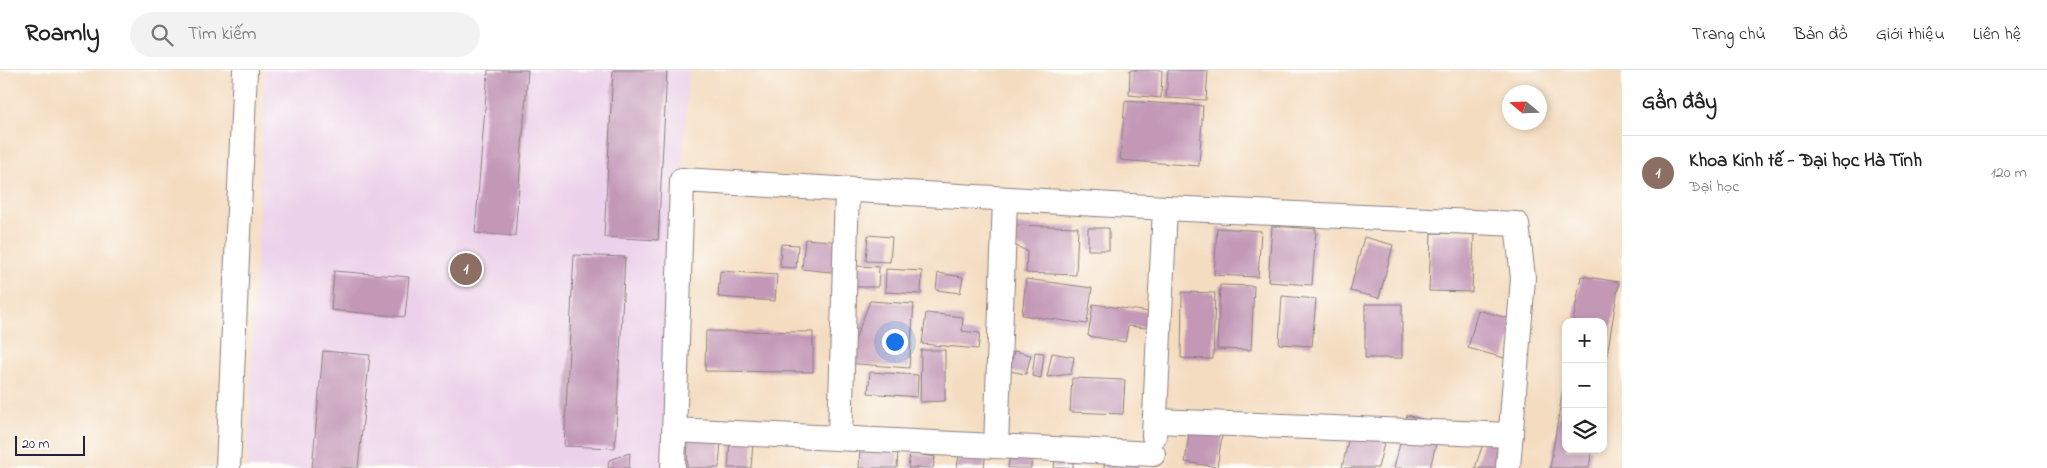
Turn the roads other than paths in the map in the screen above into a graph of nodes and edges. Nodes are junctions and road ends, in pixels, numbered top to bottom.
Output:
1 (245, 70) edge
2 (847, 190) junction
3 (1005, 199) junction
4 (1164, 208) junction
5 (1155, 421) junction
6 (675, 430) junction
7 (1510, 435) junction
8 (840, 438) junction
9 (996, 446) junction
10 (1152, 461) edge
11 (228, 468) edge
12 (673, 468) edge
13 (1508, 468) edge

1 - 11 street
2 - 3 street
2 - 6 street
2 - 8 street
3 - 4 street
3 - 9 street
4 - 5 street
4 - 7 street
5 - 7 street
5 - 10 street
6 - 8 street
6 - 12 street
7 - 13 street
8 - 9 street
9 - 10 street

